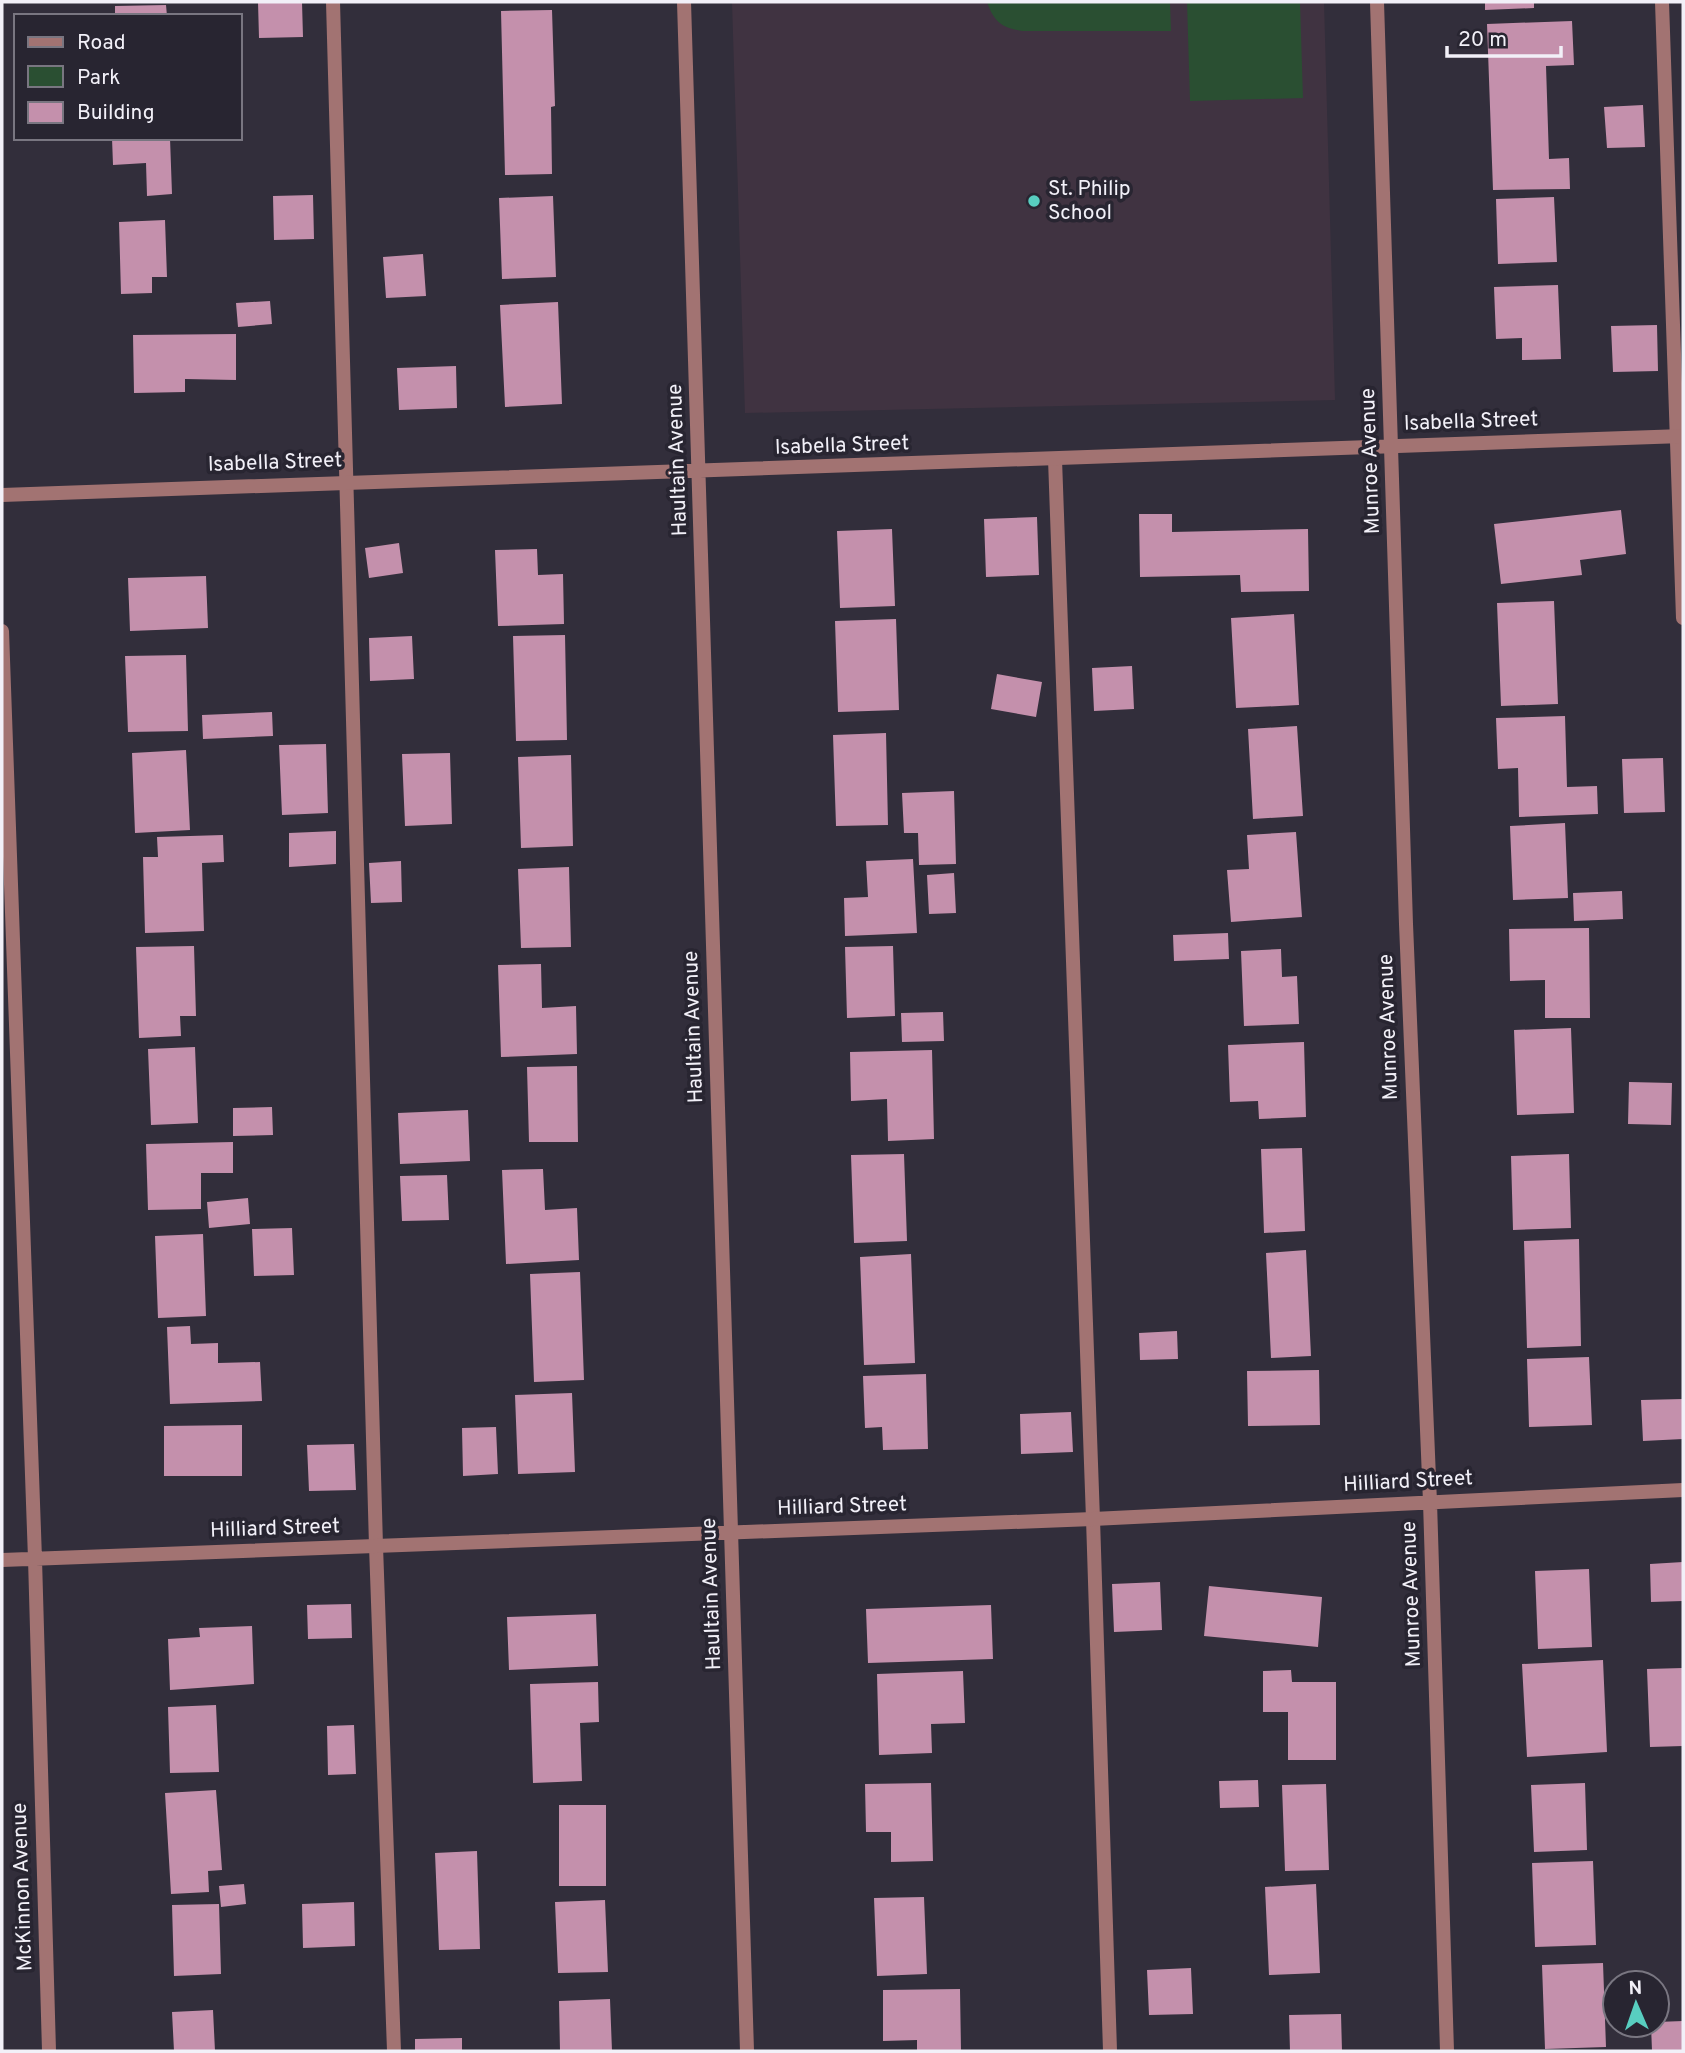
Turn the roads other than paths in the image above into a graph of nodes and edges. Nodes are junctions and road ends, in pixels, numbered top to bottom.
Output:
1 (333, 2) edge
2 (684, 2) edge
3 (1377, 2) edge
4 (1662, 2) edge
5 (1680, 436) edge
6 (1392, 445) junction
7 (1055, 459) junction
8 (699, 472) junction
9 (345, 482) junction
10 (2, 495) edge
11 (1683, 618) edge
12 (2, 631) edge
13 (1683, 1490) edge
14 (1430, 1502) junction
15 (1093, 1519) junction
16 (731, 1532) junction
17 (376, 1546) junction
18 (34, 1559) junction
19 (2, 1560) edge
20 (49, 2051) edge
21 (394, 2051) edge
22 (747, 2051) edge
23 (1110, 2051) edge
24 (1447, 2051) edge

1 - 9 street
2 - 8 street, Haultain Avenue
3 - 6 street, Munroe Avenue
4 - 5 street
5 - 6 street, Isabella Street
5 - 11 street
6 - 7 street, Isabella Street
6 - 14 street, Munroe Avenue
7 - 8 street, Isabella Street
7 - 15 street
8 - 9 street, Isabella Street
8 - 16 street, Haultain Avenue
9 - 10 street, Isabella Street
9 - 17 street
12 - 18 street, McKinnon Avenue
13 - 14 street, Hilliard Street
14 - 15 street, Hilliard Street
14 - 24 street, Munroe Avenue
15 - 16 street, Hilliard Street
15 - 23 street
16 - 17 street, Hilliard Street
16 - 22 street, Haultain Avenue
17 - 18 street, Hilliard Street
17 - 21 street
18 - 19 street, Hilliard Street
18 - 20 street, McKinnon Avenue

